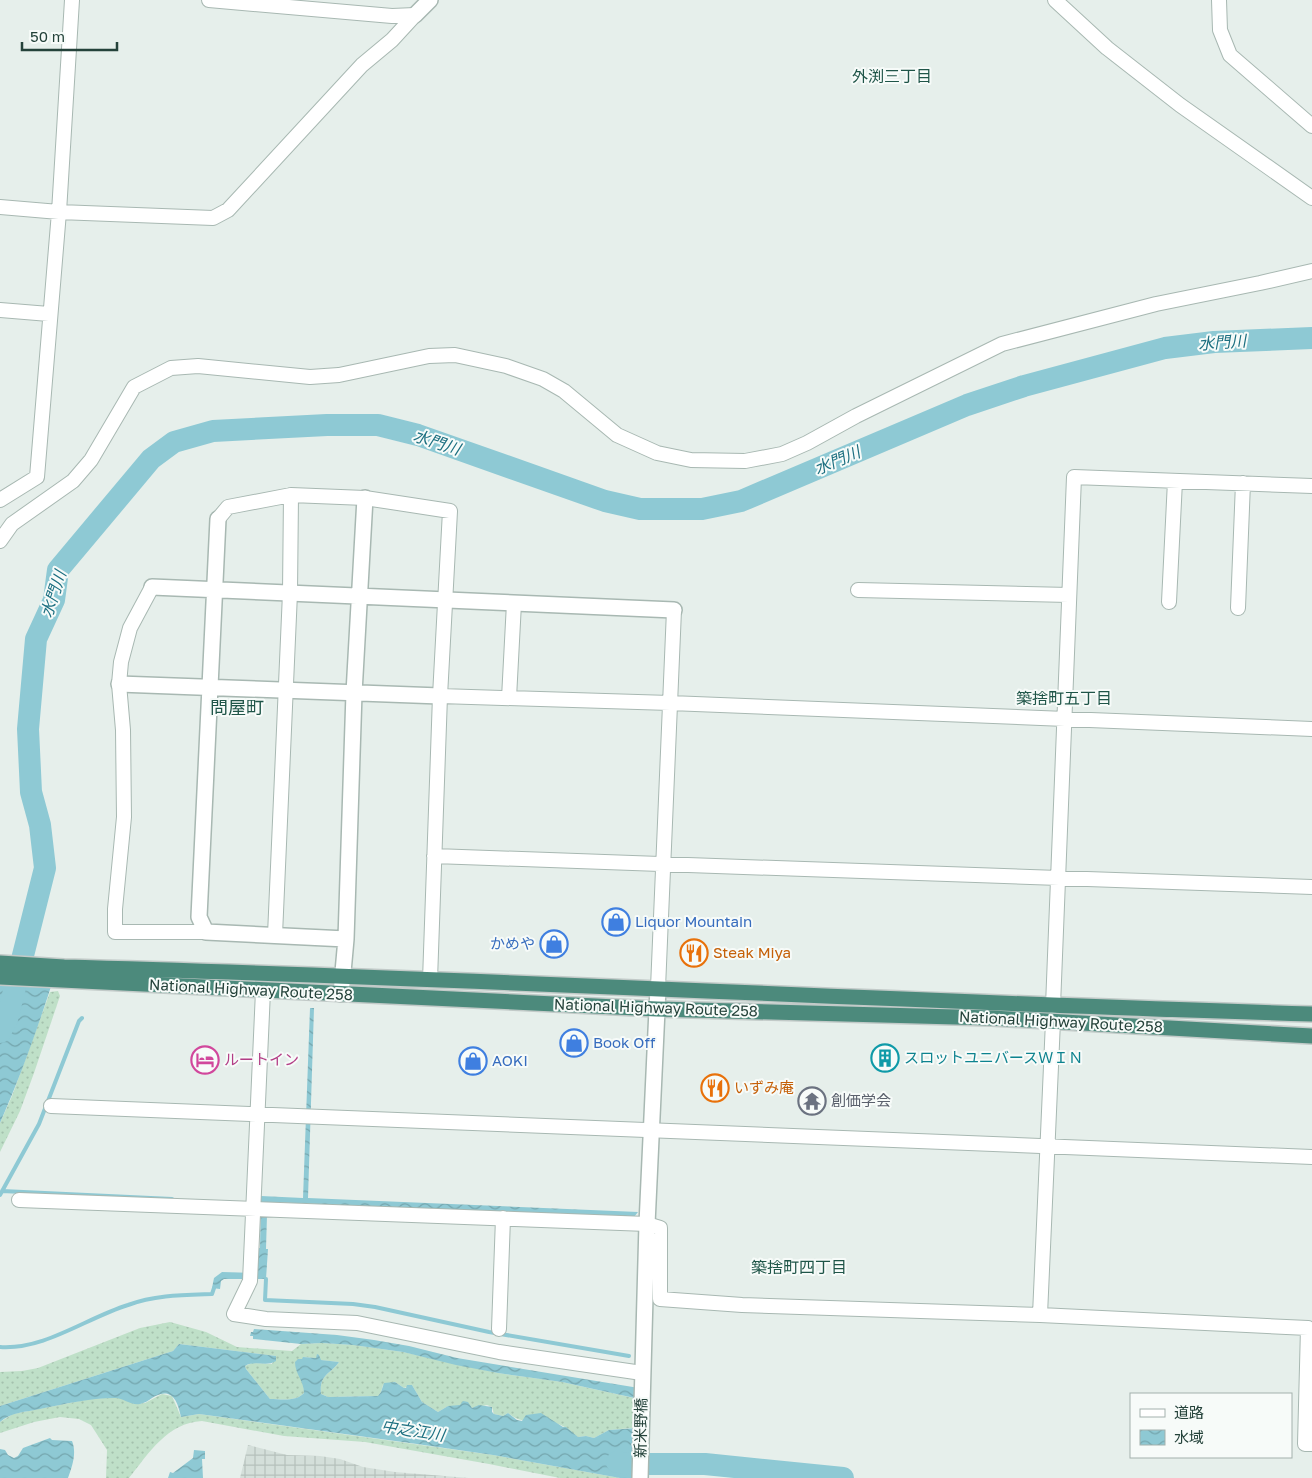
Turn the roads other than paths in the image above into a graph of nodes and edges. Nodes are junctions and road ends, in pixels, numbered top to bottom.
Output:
1 (72, 0) edge
2 (209, 0) edge
3 (430, 0) edge
4 (1055, 0) edge
5 (1219, 0) edge
6 (290, 3) edge
7 (415, 15) junction
8 (1312, 126) edge
9 (1312, 198) edge
10 (0, 207) edge
11 (59, 212) junction
12 (1312, 270) edge
13 (0, 310) edge
14 (49, 314) junction
15 (1175, 481) junction
16 (1242, 484) junction
17 (1312, 486) edge
18 (291, 495) junction
19 (366, 498) junction
20 (0, 500) edge
21 (218, 519) joint
22 (0, 541) edge
23 (152, 587) joint
24 (214, 590) junction
25 (858, 590) dead end
26 (290, 593) junction
27 (361, 596) junction
28 (1068, 596) junction
29 (446, 600) junction
30 (1169, 602) dead end
31 (514, 603) junction
32 (1238, 608) dead end
33 (674, 610) joint
34 (119, 684) junction
35 (210, 688) junction
36 (286, 690) junction
37 (354, 693) junction
38 (440, 696) junction
39 (509, 698) junction
40 (670, 702) junction
41 (1064, 720) junction
42 (1312, 729) edge
43 (434, 856) junction
44 (663, 863) junction
45 (1058, 878) junction
46 (1312, 888) edge
47 (206, 932) junction
48 (275, 935) junction
49 (346, 939) junction
50 (0, 963) edge
51 (63, 974) junction
52 (0, 977) edge
53 (343, 977) junction
54 (430, 980) junction
55 (658, 988) junction
56 (263, 990) junction
57 (341, 994) junction
58 (1053, 1006) junction
59 (657, 1009) junction
60 (1312, 1014) edge
61 (1053, 1021) junction
62 (1312, 1036) edge
63 (51, 1106) dead end
64 (256, 1115) junction
65 (652, 1129) junction
66 (1048, 1146) junction
67 (1312, 1157) edge
68 (19, 1200) dead end
69 (261, 1209) junction
70 (503, 1218) junction
71 (647, 1224) junction
72 (1040, 1315) junction
73 (499, 1329) dead end
74 (642, 1376) junction
75 (1312, 1444) edge
76 (640, 1478) edge

1 - 11 street
2 - 6 street
3 - 7 street
4 - 9 street
5 - 8 street
6 - 7 street
7 - 11 street
10 - 11 street
11 - 14 street
12 - 22 street
13 - 14 street
14 - 20 street
15 - 16 street
15 - 28 street
15 - 30 street
16 - 17 street
16 - 32 street
18 - 19 street
18 - 21 street
18 - 26 street
19 - 27 street
19 - 29 street
21 - 24 street
23 - 24 street
23 - 34 street
24 - 26 street
24 - 35 street
25 - 28 street
26 - 27 street
26 - 36 street
27 - 29 street
27 - 37 street
28 - 41 street
29 - 31 street
29 - 38 street
31 - 33 street
31 - 39 street
33 - 40 street
34 - 35 street
34 - 47 street
35 - 36 street
35 - 47 street
36 - 37 street
36 - 48 street
37 - 38 street
37 - 49 street
38 - 39 street
38 - 43 street
39 - 40 street
40 - 41 street
40 - 44 street
41 - 42 street
41 - 45 street
43 - 44 street
43 - 54 street
44 - 45 street
44 - 55 street
45 - 46 street
45 - 58 street
47 - 48 street
48 - 49 street
49 - 53 street
50 - 51 highway, National Highway Route 258
51 - 52 highway, National Highway Route 258
51 - 53 highway, National Highway Route 258
51 - 56 highway, National Highway Route 258
53 - 54 highway, National Highway Route 258
53 - 57 street
54 - 55 highway, National Highway Route 258
55 - 58 highway, National Highway Route 258
55 - 59 street, 新米野橋
56 - 57 highway, National Highway Route 258
56 - 64 street
57 - 59 highway, National Highway Route 258
58 - 60 highway, National Highway Route 258
59 - 61 highway, National Highway Route 258
59 - 65 street, 新米野橋
61 - 62 highway, National Highway Route 258
61 - 66 street
63 - 64 street
64 - 65 street
64 - 69 street
65 - 66 street
65 - 71 street, 新米野橋
66 - 67 street
66 - 72 street
68 - 69 street
69 - 70 street
69 - 74 street
70 - 71 street
70 - 73 street
71 - 72 street
71 - 74 street, 新米野橋
72 - 75 street
74 - 76 street, 新米野橋

